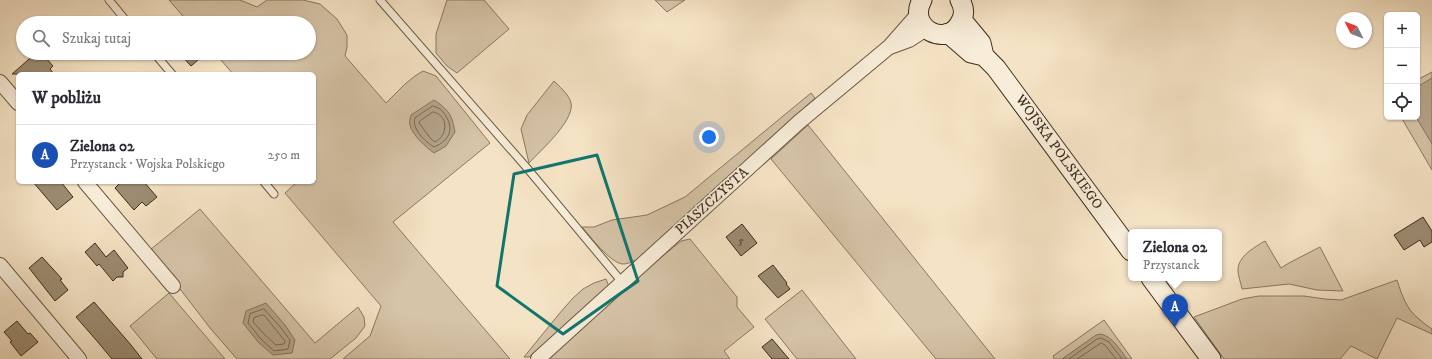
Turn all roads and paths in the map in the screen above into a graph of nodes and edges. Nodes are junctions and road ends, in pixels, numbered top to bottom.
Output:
1 (109, 0) edge
2 (380, 0) edge
3 (959, 11) edge
4 (922, 14) edge
5 (122, 16) edge
6 (160, 60) edge
7 (170, 72) edge
8 (0, 82) edge
9 (16, 101) edge
10 (87, 184) edge
11 (266, 184) edge
12 (274, 194) dead end
13 (1128, 247) edge
14 (0, 265) edge
15 (1153, 281) edge
16 (622, 282) junction
17 (173, 286) dead end
18 (79, 359) edge
19 (538, 359) edge
20 (1210, 359) edge

1 - 5 lane
2 - 16 lane
3 - 4 street
3 - 13 street, WOJSKA POLSKIEGO
4 - 16 street, PIASZCZYSTA
6 - 7 lane
8 - 9 street
10 - 17 street
11 - 12 lane
14 - 18 street
15 - 20 street
16 - 19 street, PIASZCZYSTA

